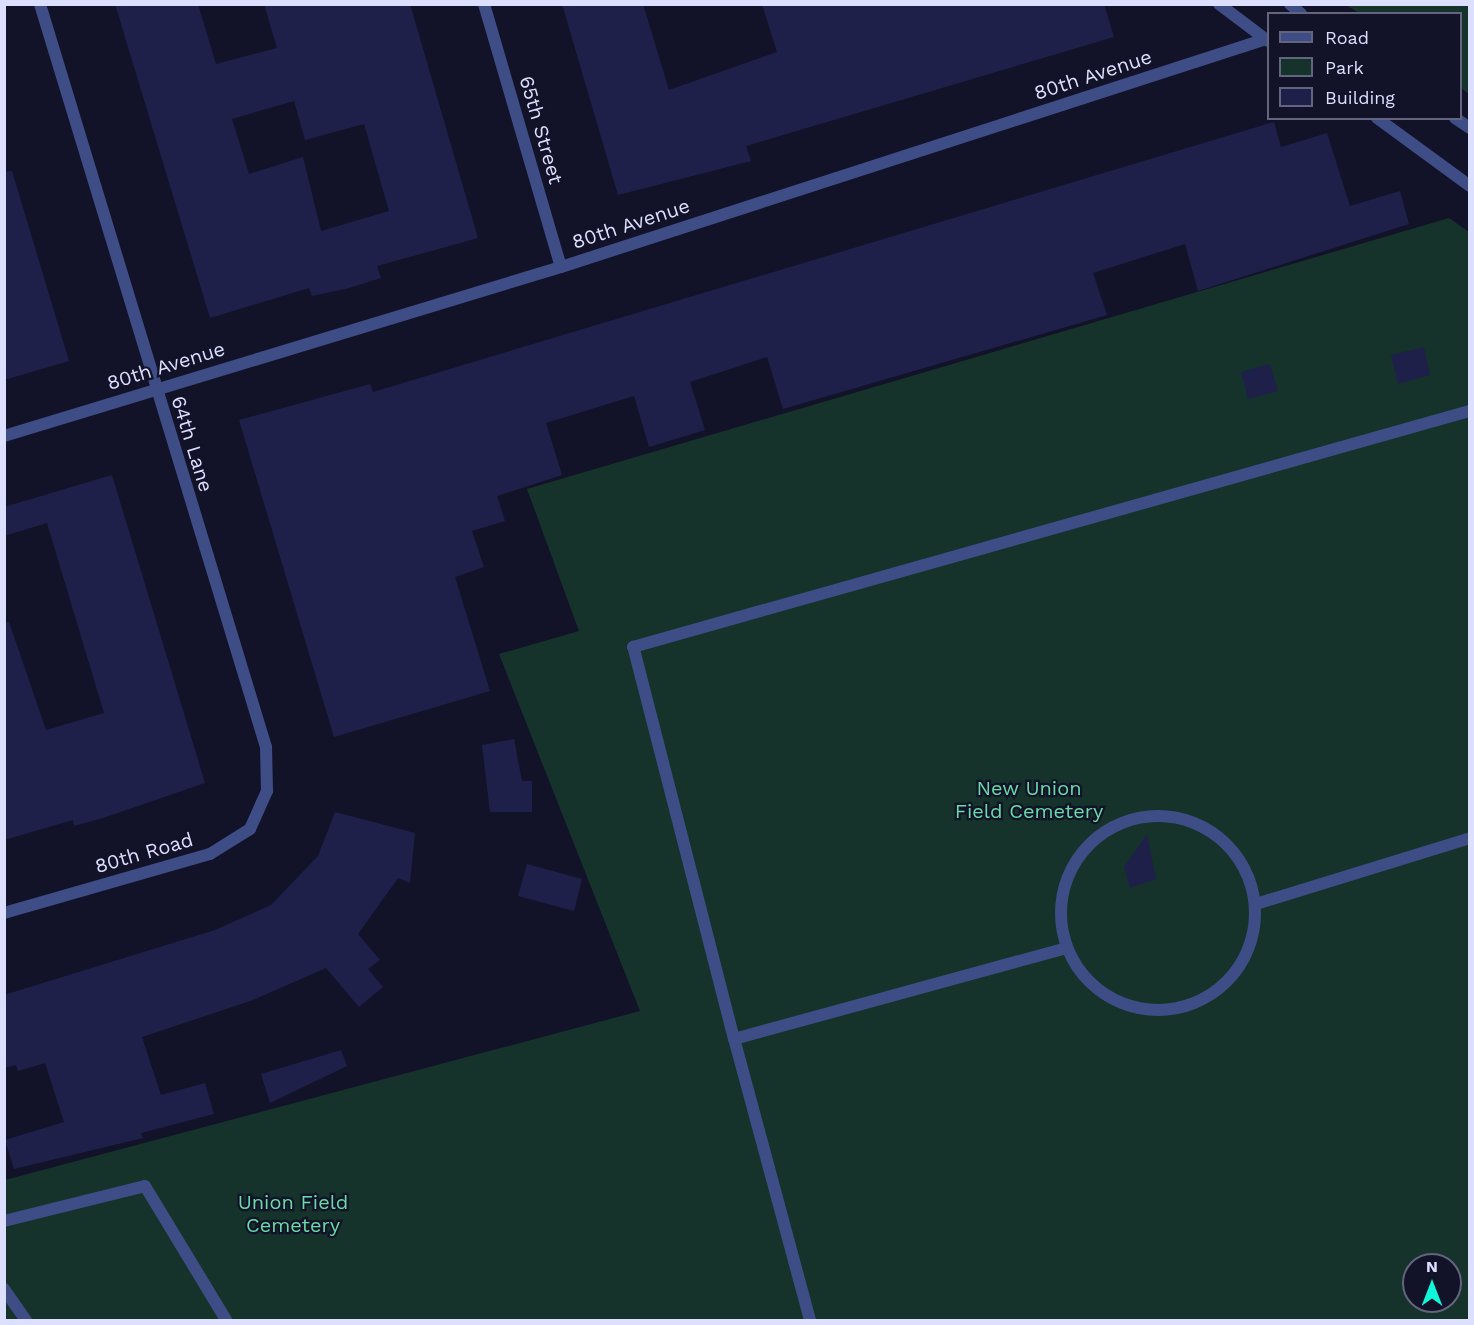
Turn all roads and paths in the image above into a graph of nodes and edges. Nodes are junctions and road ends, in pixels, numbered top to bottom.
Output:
1 (40, 4) edge
2 (484, 4) edge
3 (1219, 4) edge
4 (1267, 40) edge
5 (1380, 120) edge
6 (1470, 186) edge
7 (561, 267) junction
8 (155, 390) junction
9 (1470, 411) edge
10 (4, 436) edge
11 (267, 792) joint
12 (1470, 838) edge
13 (1256, 904) junction
14 (4, 913) edge
15 (1067, 948) junction
16 (734, 1040) junction
17 (4, 1221) edge
18 (4, 1289) edge
19 (26, 1320) edge
20 (226, 1320) edge
21 (810, 1320) edge

1 - 8 street, 64th Lane
2 - 7 street, 65th Street
3 - 4 street
4 - 7 street, 80th Avenue
5 - 6 street
7 - 8 street, 80th Avenue
8 - 10 street, 80th Avenue
8 - 11 street, 64th Lane
9 - 16 street
11 - 14 street, 80th Road
12 - 13 street
13 - 15 street
13 - 15 street
15 - 16 street
16 - 21 street
17 - 20 street
18 - 19 street

